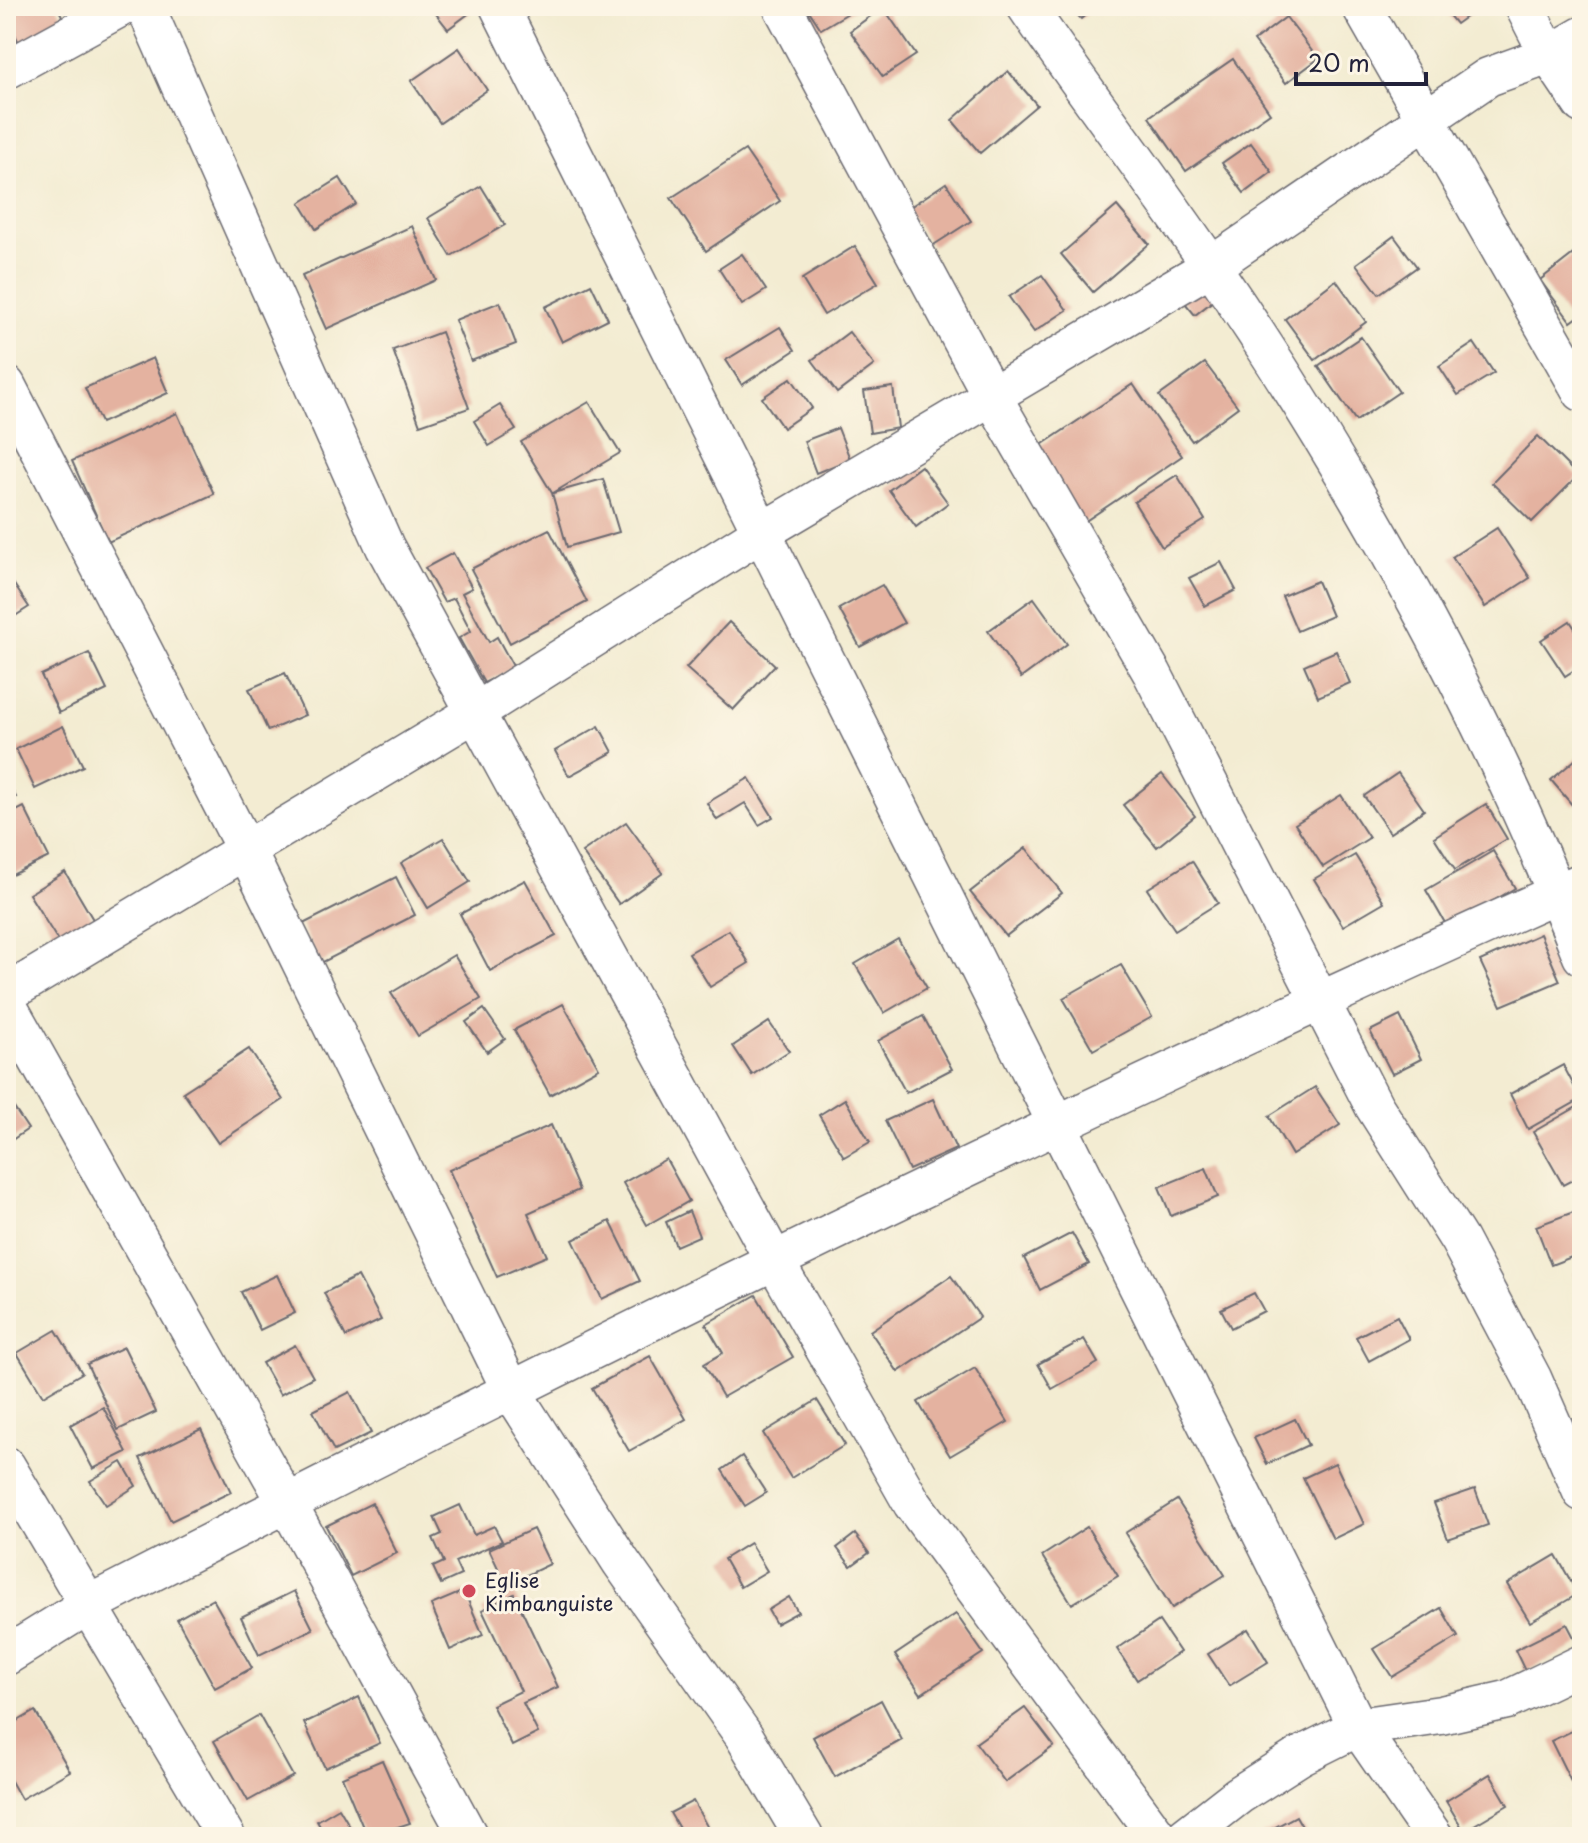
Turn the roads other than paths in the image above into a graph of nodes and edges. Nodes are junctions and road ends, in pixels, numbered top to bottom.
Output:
1 (123, 6) edge
2 (145, 6) edge
3 (499, 6) edge
4 (782, 6) edge
5 (1026, 6) edge
6 (1361, 6) edge
7 (1524, 6) edge
8 (1582, 36) edge
9 (1549, 55) junction
10 (6, 70) edge
11 (1582, 104) edge
12 (1426, 117) junction
13 (1211, 266) junction
14 (6, 385) edge
15 (1582, 392) edge
16 (993, 398) junction
17 (762, 532) junction
18 (476, 712) junction
19 (246, 850) junction
20 (1570, 888) edge
21 (1582, 956) edge
22 (6, 994) edge
23 (1320, 1001) junction
24 (6, 1003) edge
25 (1058, 1123) junction
26 (773, 1258) junction
27 (512, 1392) junction
28 (6, 1466) edge
29 (1582, 1492) edge
30 (287, 1503) junction
31 (88, 1605) junction
32 (6, 1656) edge
33 (1582, 1664) edge
34 (1358, 1727) junction
35 (226, 1837) edge
36 (469, 1837) edge
37 (804, 1837) edge
38 (1158, 1837) edge
39 (1185, 1837) edge
40 (1434, 1837) edge

1 - 10 street
2 - 18 street
3 - 17 street
4 - 16 street
5 - 13 street
6 - 12 street
7 - 9 street
8 - 9 street
9 - 11 street
9 - 12 street
12 - 13 street
12 - 15 street
13 - 16 street
13 - 20 street
14 - 19 street
16 - 17 street
16 - 23 street
17 - 18 street
17 - 25 street
18 - 19 street
18 - 26 street
19 - 22 street
19 - 27 street
20 - 21 street
20 - 23 street
23 - 25 street
23 - 29 street
24 - 30 street
25 - 26 street
25 - 34 street
26 - 27 street
26 - 38 street
27 - 30 street
27 - 37 street
28 - 31 street
30 - 31 street
30 - 36 street
31 - 32 street
31 - 35 street
33 - 34 street
34 - 39 street
34 - 40 street

